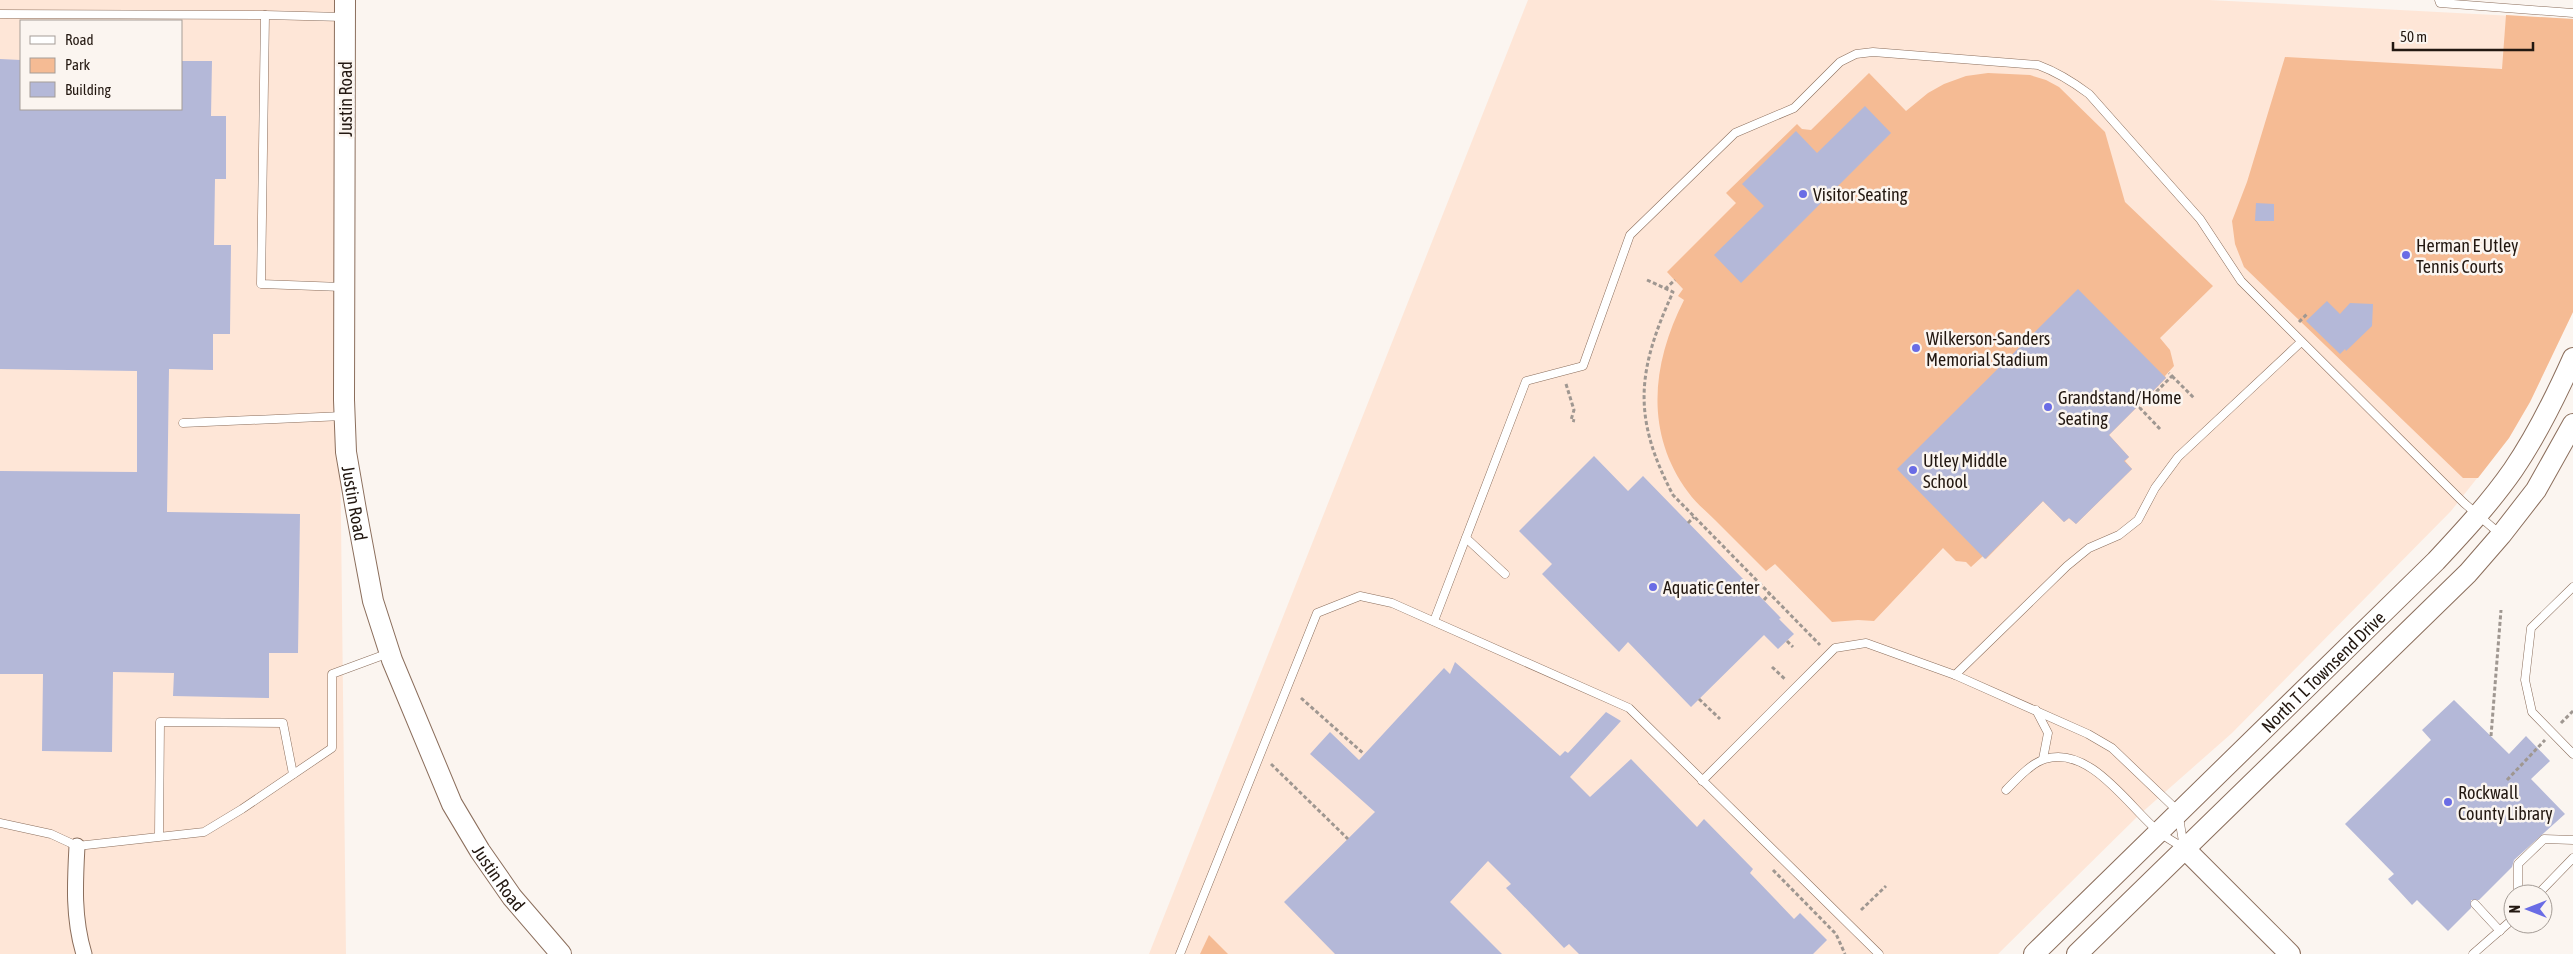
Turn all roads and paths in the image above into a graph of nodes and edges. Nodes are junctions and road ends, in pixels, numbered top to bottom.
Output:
1 (2438, 0) edge
2 (345, 8) edge
3 (2573, 13) edge
4 (0, 14) edge
5 (265, 15) junction
6 (1647, 280) dead end
7 (1675, 280) dead end
8 (344, 288) junction
9 (1665, 288) junction
10 (2308, 313) dead end
11 (2299, 322) dead end
12 (2301, 342) junction
13 (2573, 358) edge
14 (1562, 372) junction
15 (2194, 398) dead end
16 (345, 416) junction
17 (1575, 421) dead end
18 (184, 423) dead end
19 (2573, 424) edge
20 (2160, 430) dead end
21 (2478, 516) junction
22 (1694, 517) junction
23 (1688, 523) dead end
24 (2501, 535) junction
25 (1466, 538) junction
26 (1504, 574) dead end
27 (2573, 587) edge
28 (1770, 593) junction
29 (1764, 600) dead end
30 (2501, 610) dead end
31 (1434, 622) junction
32 (1787, 641) dead end
33 (1793, 647) dead end
34 (389, 653) junction
35 (1829, 654) junction
36 (1772, 667) dead end
37 (1955, 675) junction
38 (1795, 689) junction
39 (1301, 698) dead end
40 (1699, 699) dead end
41 (2036, 710) junction
42 (2573, 711) edge
43 (1720, 719) dead end
44 (2552, 732) junction
45 (2491, 736) dead end
46 (1364, 754) dead end
47 (2573, 754) edge
48 (2043, 759) junction
49 (1271, 764) dead end
50 (293, 774) junction
51 (2507, 780) dead end
52 (1702, 781) junction
53 (2006, 790) dead end
54 (2178, 811) junction
55 (0, 823) edge
56 (2158, 831) junction
57 (159, 836) junction
58 (1348, 839) dead end
59 (2573, 840) edge
60 (77, 846) junction
61 (2184, 848) junction
62 (2573, 858) edge
63 (1770, 868) dead end
64 (2518, 884) edge
65 (2548, 884) edge
66 (1886, 886) dead end
67 (2475, 904) dead end
68 (1861, 910) dead end
69 (2503, 928) edge
70 (2500, 931) junction
71 (84, 954) edge
72 (561, 954) edge
73 (1180, 954) edge
74 (1845, 954) edge
75 (1879, 954) edge
76 (2034, 954) edge
77 (2077, 954) edge
78 (2290, 954) edge
79 (2473, 954) edge

1 - 3 lane
2 - 5 lane
2 - 8 street, Justin Road
4 - 5 lane
5 - 8 lane
6 - 9 path
7 - 9 path
8 - 16 street, Justin Road
9 - 22 path
10 - 11 path
12 - 14 lane
12 - 21 lane
12 - 37 lane
13 - 21 street, North T L Townsend Drive
14 - 17 path
14 - 25 lane
15 - 20 path
16 - 18 lane
16 - 34 street, Justin Road
19 - 24 street, North T L Townsend Drive
21 - 24 lane
21 - 54 street, North T L Townsend Drive
22 - 23 path
22 - 28 path
24 - 61 street, North T L Townsend Drive
25 - 26 lane
25 - 31 lane
27 - 44 lane
28 - 29 path
28 - 35 path
30 - 45 path
31 - 52 lane
31 - 73 lane
32 - 33 path
34 - 50 lane
34 - 72 street, Justin Road
35 - 37 lane
35 - 38 lane
36 - 38 path
37 - 41 lane
38 - 52 lane
39 - 46 path
40 - 43 path
41 - 48 lane
41 - 54 lane
42 - 44 path
44 - 47 lane
44 - 51 path
48 - 53 lane
48 - 56 lane
49 - 58 path
50 - 57 lane
50 - 57 lane
52 - 75 lane
54 - 56 street, North T L Townsend Drive
54 - 61 lane
55 - 60 lane
56 - 61 lane
56 - 76 street, North T L Townsend Drive
57 - 60 lane
59 - 64 lane
60 - 71 street
61 - 77 street, North T L Townsend Drive
61 - 78 street
62 - 65 lane
63 - 74 path
66 - 68 path
67 - 70 lane
69 - 70 lane
70 - 79 lane

